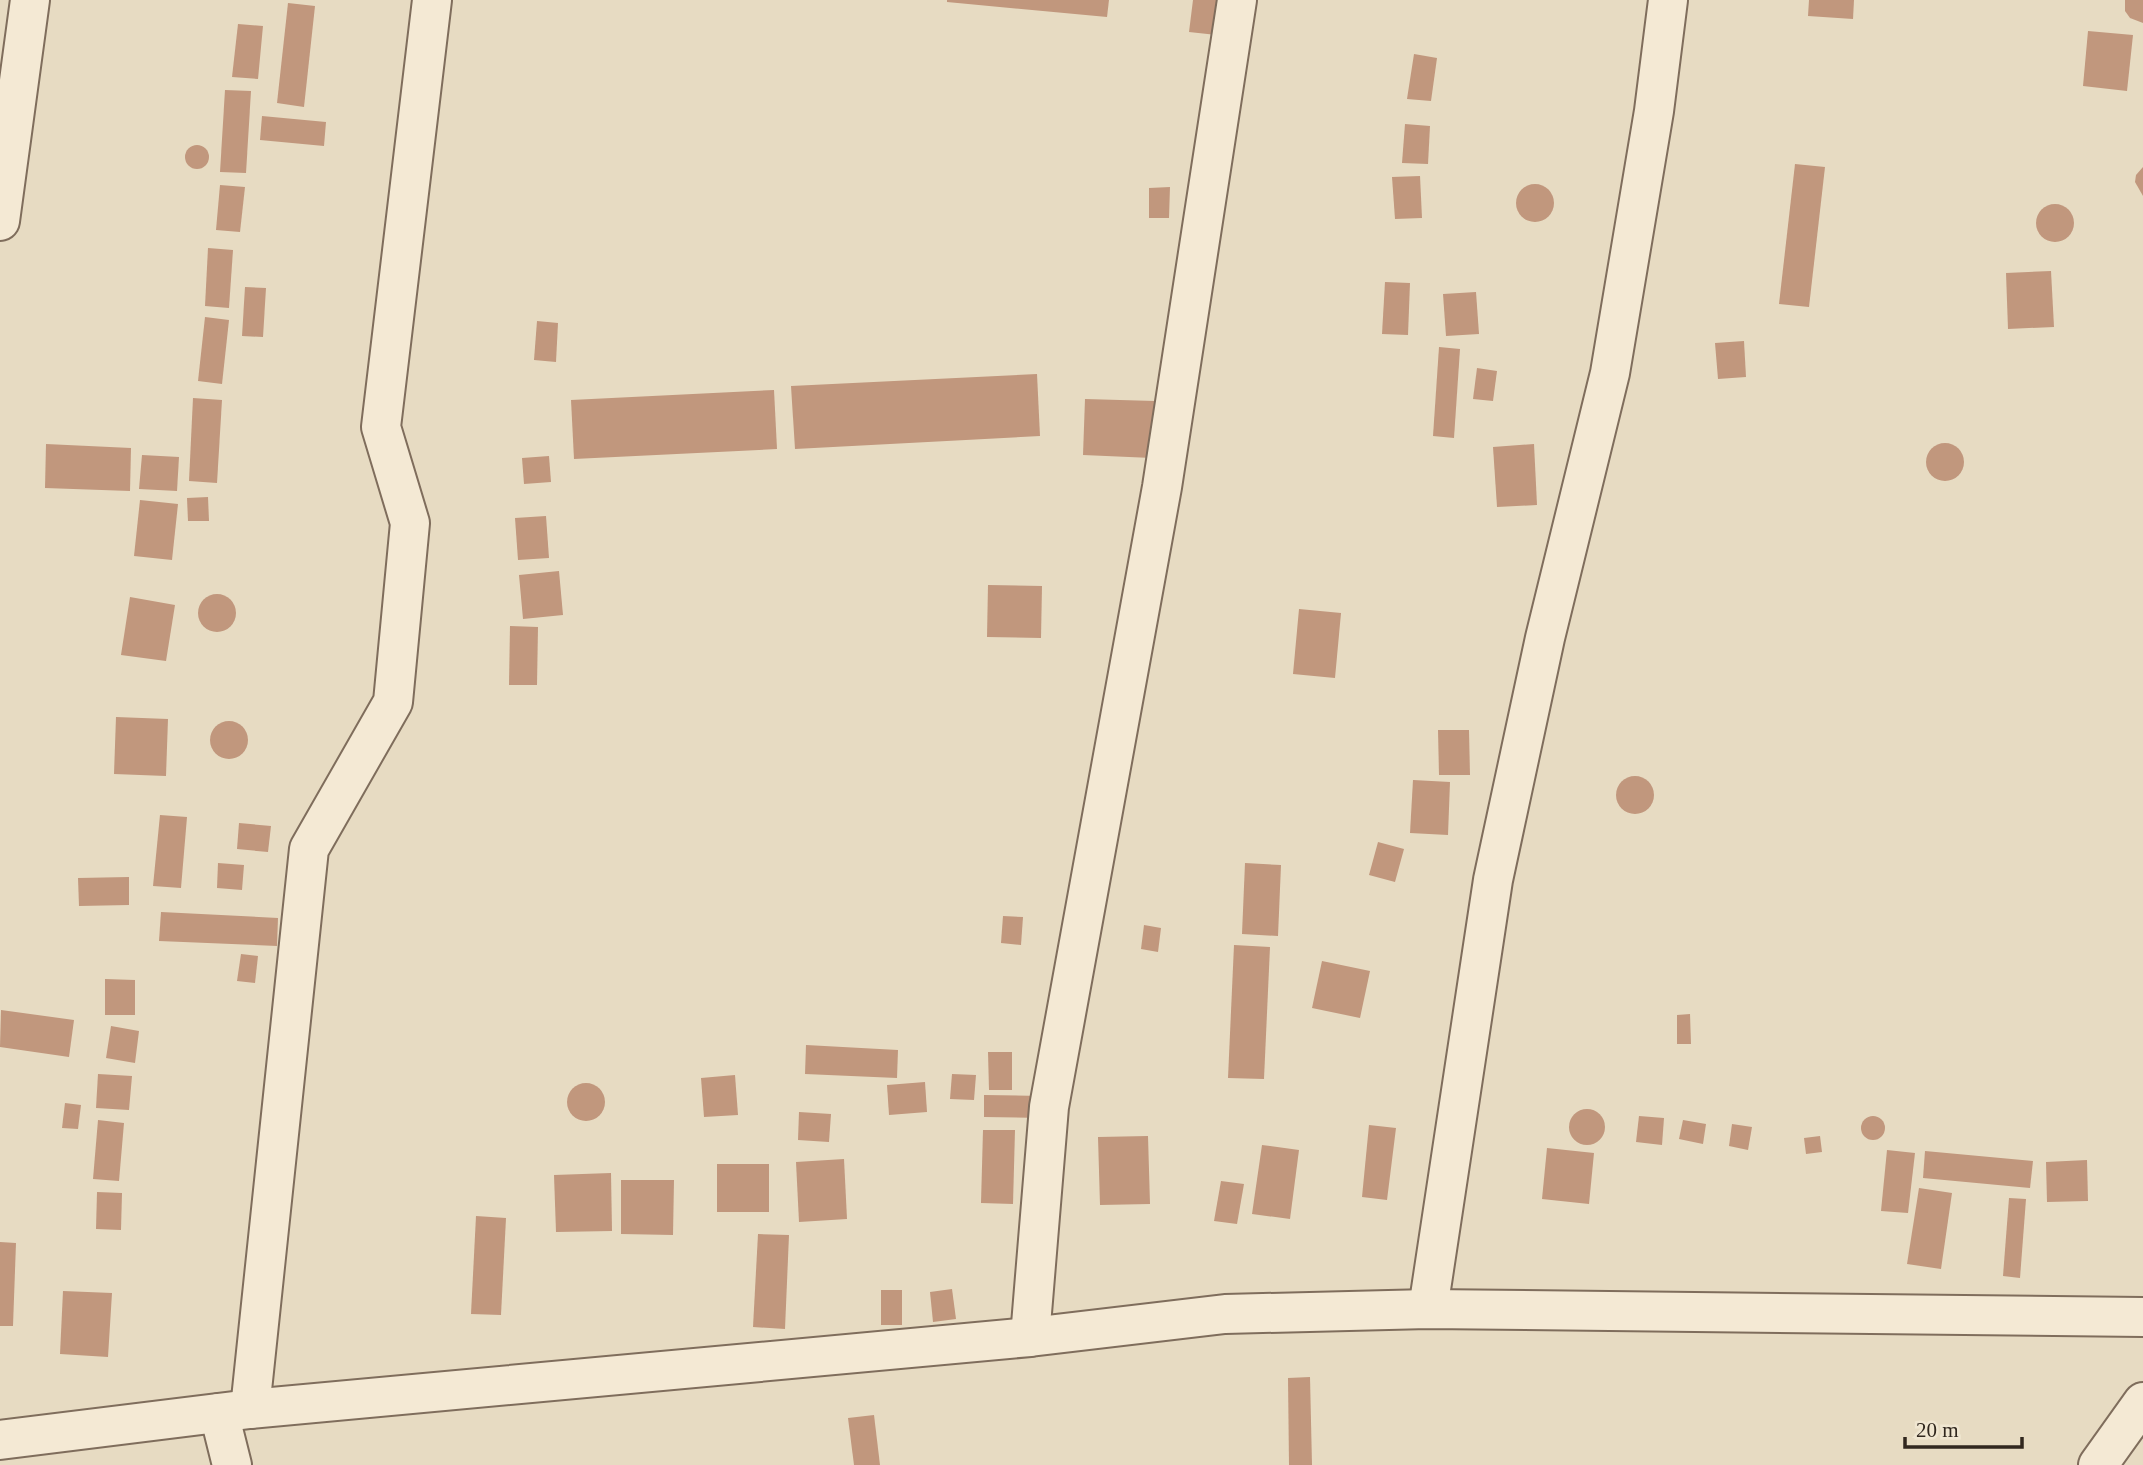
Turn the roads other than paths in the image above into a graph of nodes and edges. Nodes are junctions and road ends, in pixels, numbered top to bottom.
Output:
1 (30, 0) edge
2 (432, 0) edge
3 (1237, 0) edge
4 (1668, 0) edge
5 (4, 155) edge
6 (0, 221) edge
7 (1428, 1309) junction
8 (2143, 1317) edge
9 (1030, 1336) junction
10 (2143, 1402) edge
11 (234, 1411) junction
12 (0, 1440) edge
13 (232, 1465) edge
14 (2098, 1465) edge

1 - 5 street
2 - 11 street
3 - 9 street
4 - 7 street
5 - 6 street
7 - 8 street
7 - 9 street
9 - 11 street
10 - 14 street
11 - 12 street
11 - 13 street

